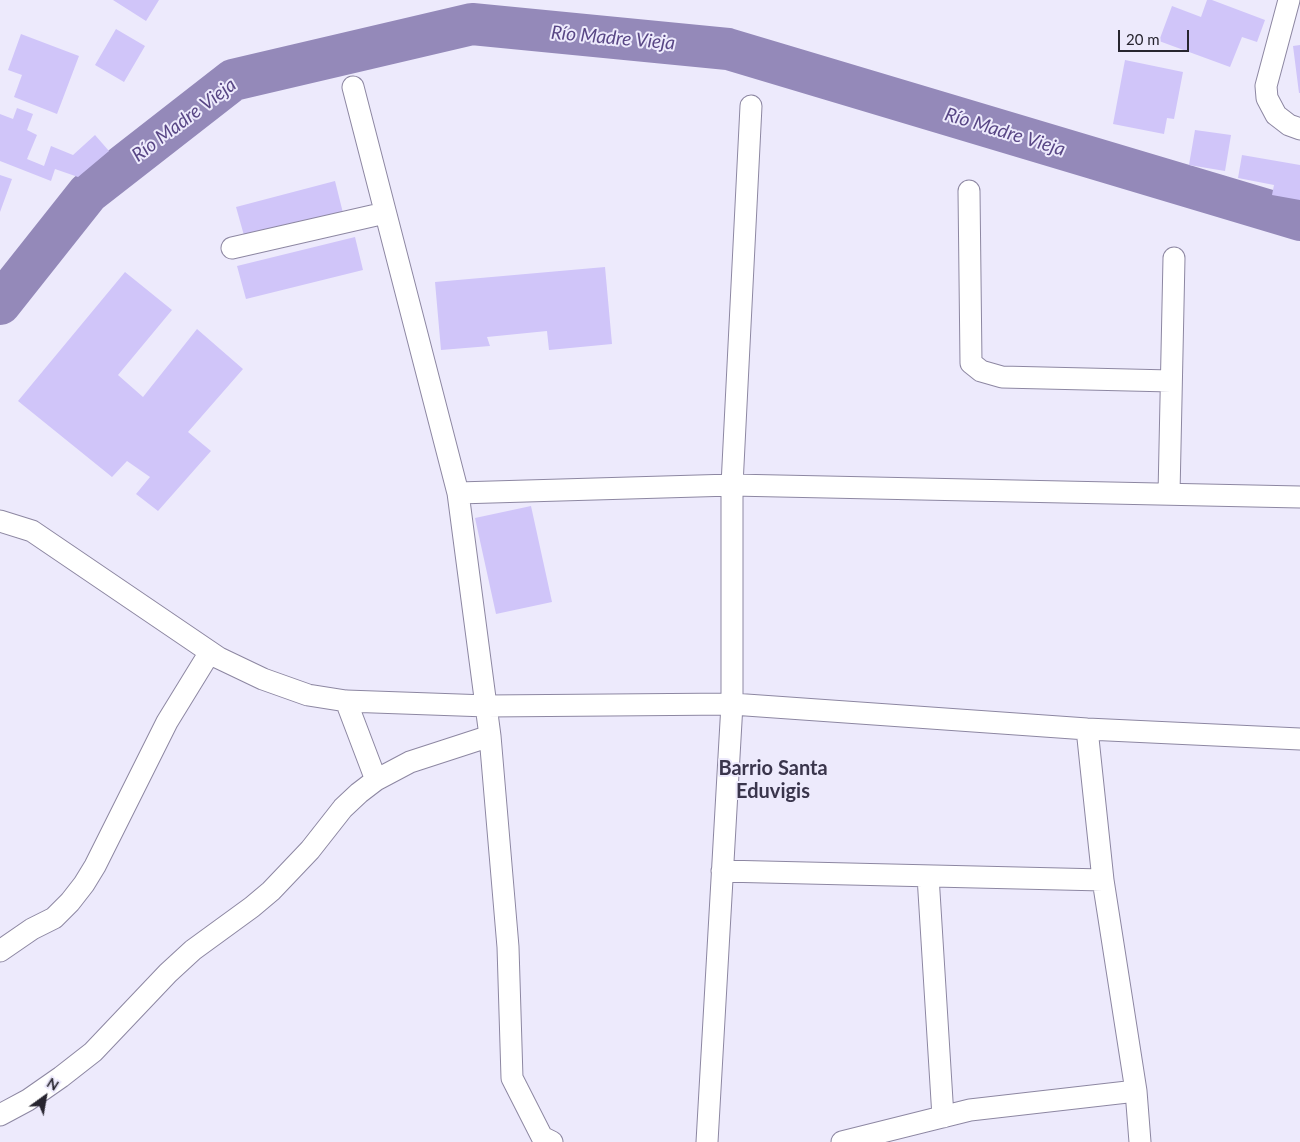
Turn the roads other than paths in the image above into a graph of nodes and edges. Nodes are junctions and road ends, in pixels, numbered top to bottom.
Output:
1 (1289, 0) edge
2 (353, 87) dead end
3 (751, 106) dead end
4 (1300, 130) edge
5 (969, 191) dead end
6 (385, 212) junction
7 (232, 248) dead end
8 (1174, 258) dead end
9 (1172, 380) junction
10 (732, 485) junction
11 (458, 493) junction
12 (1169, 494) junction
13 (1300, 497) edge
14 (0, 521) edge
15 (210, 652) junction
16 (346, 701) junction
17 (732, 704) junction
18 (487, 706) junction
19 (1087, 729) junction
20 (490, 736) junction
21 (1300, 739) edge
22 (376, 780) junction
23 (722, 870) junction
24 (928, 876) junction
25 (1103, 880) junction
26 (0, 951) edge
27 (1136, 1091) junction
28 (0, 1115) edge
29 (944, 1117) junction
30 (552, 1142) edge
31 (707, 1142) edge
32 (842, 1142) edge
33 (1140, 1142) edge

1 - 4 street
2 - 6 street
3 - 10 street
5 - 9 street
6 - 7 street
6 - 11 street
8 - 9 street
9 - 12 street
10 - 11 street
10 - 12 street
10 - 17 street
11 - 18 street
12 - 13 street
14 - 15 street
15 - 16 street
15 - 26 street
16 - 18 street
16 - 22 street
17 - 18 street
17 - 19 street
17 - 23 street
18 - 20 street
19 - 21 street
19 - 25 street
20 - 22 street
20 - 30 street
22 - 28 street
23 - 24 street
23 - 31 street
24 - 25 street
24 - 29 street
25 - 27 street
27 - 29 street
27 - 33 street
29 - 32 street

